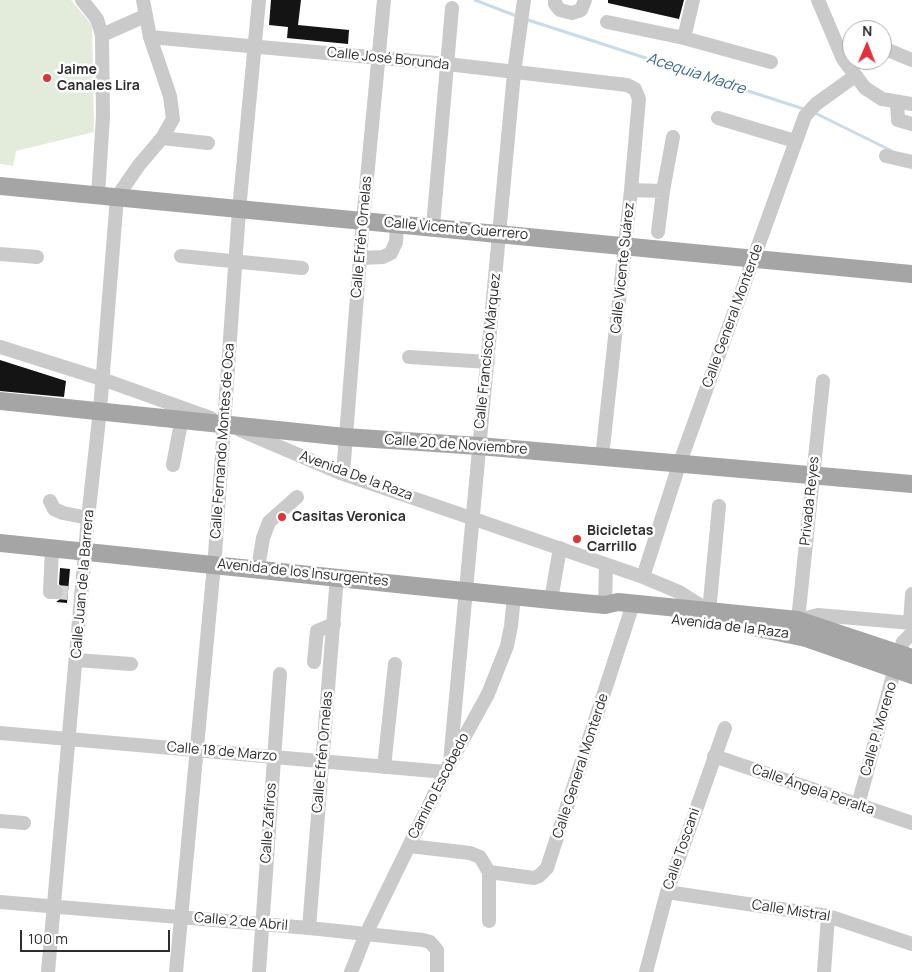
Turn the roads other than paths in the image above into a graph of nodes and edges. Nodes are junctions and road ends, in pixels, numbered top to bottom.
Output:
1 (82, 0) edge
2 (143, 0) edge
3 (259, 0) edge
4 (384, 0) edge
5 (555, 0) edge
6 (585, 0) edge
7 (693, 0) edge
8 (818, 0) edge
9 (524, 4) edge
10 (452, 8) dead end
11 (145, 16) junction
12 (607, 22) dead end
13 (102, 35) junction
14 (150, 37) junction
15 (684, 38) junction
16 (255, 46) junction
17 (892, 52) edge
18 (378, 58) junction
19 (912, 60) edge
20 (771, 62) dead end
21 (447, 64) junction
22 (514, 73) junction
23 (855, 76) junction
24 (627, 85) joint
25 (897, 102) junction
26 (912, 104) edge
27 (718, 118) dead end
28 (912, 124) edge
29 (673, 137) dead end
30 (162, 138) junction
31 (795, 141) junction
32 (208, 143) dead end
33 (886, 156) dead end
34 (912, 162) edge
35 (0, 186) edge
36 (631, 190) junction
37 (662, 191) junction
38 (98, 195) junction
39 (117, 197) junction
40 (239, 210) junction
41 (363, 220) junction
42 (397, 223) junction
43 (433, 226) junction
44 (658, 232) dead end
45 (501, 233) junction
46 (626, 245) junction
47 (0, 254) edge
48 (181, 256) dead end
49 (37, 257) dead end
50 (360, 258) junction
51 (754, 259) junction
52 (236, 261) junction
53 (302, 268) dead end
54 (912, 274) edge
55 (0, 347) edge
56 (409, 357) dead end
57 (488, 362) junction
58 (102, 379) junction
59 (823, 381) dead end
60 (0, 401) edge
61 (100, 410) junction
62 (183, 414) junction
63 (223, 423) junction
64 (345, 437) junction
65 (478, 446) junction
66 (602, 457) junction
67 (173, 465) dead end
68 (679, 465) junction
69 (343, 474) junction
70 (813, 475) junction
71 (912, 484) edge
72 (297, 498) dead end
73 (50, 501) dead end
74 (719, 506) dead end
75 (88, 518) junction
76 (473, 518) junction
77 (0, 543) edge
78 (52, 548) junction
79 (560, 548) junction
80 (86, 551) junction
81 (213, 564) junction
82 (606, 564) junction
83 (258, 568) junction
84 (337, 576) junction
85 (642, 577) junction
86 (467, 591) junction
87 (69, 593) junction
88 (912, 594) edge
89 (514, 596) junction
90 (552, 600) junction
91 (605, 605) junction
92 (632, 609) junction
93 (709, 612) junction
94 (798, 620) junction
95 (334, 624) junction
96 (911, 626) edge
97 (76, 660) junction
98 (314, 662) dead end
99 (130, 664) dead end
100 (395, 664) dead end
101 (905, 664) edge
102 (280, 674) dead end
103 (725, 728) dead end
104 (0, 733) edge
105 (70, 739) junction
106 (196, 750) junction
107 (714, 756) junction
108 (274, 757) junction
109 (322, 762) junction
110 (384, 767) junction
111 (447, 767) junction
112 (858, 805) junction
113 (0, 821) edge
114 (24, 823) dead end
115 (912, 823) edge
116 (409, 846) junction
117 (489, 872) junction
118 (667, 892) junction
119 (0, 902) edge
120 (54, 906) junction
121 (828, 916) junction
122 (180, 918) junction
123 (489, 921) dead end
124 (262, 924) junction
125 (309, 928) junction
126 (366, 934) junction
127 (912, 944) edge
128 (48, 972) edge
129 (176, 972) edge
130 (259, 972) edge
131 (351, 972) edge
132 (437, 972) edge
133 (646, 972) edge
134 (824, 972) edge

1 - 13 street
2 - 11 street
3 - 16 street, Calle Fernando Montes de Oca
4 - 18 street, Calle Efrén Ornelas
5 - 6 street
7 - 15 street
8 - 23 street
9 - 22 street, Calle Francisco Márquez
10 - 21 street
11 - 13 street
11 - 14 street
12 - 15 street
13 - 38 street
14 - 16 street, Calle José Borunda
14 - 30 street
15 - 20 street
16 - 18 street, Calle José Borunda
16 - 40 street, Calle Fernando Montes de Oca
17 - 19 street
18 - 21 street, Calle José Borunda
18 - 41 street, Calle Efrén Ornelas
21 - 22 street, Calle José Borunda
21 - 43 street
22 - 24 street, Calle José Borunda
22 - 45 street, Calle Francisco Márquez
23 - 25 street
23 - 31 street, Calle General Monterde
24 - 36 street, Calle Vicente Suárez
25 - 26 street
25 - 28 street
27 - 31 street
29 - 37 street
30 - 32 street
30 - 39 street
31 - 51 street, Calle General Monterde
33 - 34 street
35 - 38 main road, Calle Vicente Guerrero
36 - 37 street
36 - 46 street, Calle Vicente Suárez
37 - 44 street
38 - 39 main road, Calle Vicente Guerrero
39 - 40 main road, Calle Vicente Guerrero
39 - 58 street, Calle Juan de la Barrera
40 - 41 main road, Calle Vicente Guerrero
40 - 52 street, Calle Fernando Montes de Oca
41 - 42 main road, Calle Vicente Guerrero
41 - 50 street, Calle Efrén Ornelas
42 - 43 main road, Calle Vicente Guerrero
42 - 50 street
43 - 45 main road, Calle Vicente Guerrero
45 - 46 main road, Calle Vicente Guerrero
45 - 57 street, Calle Francisco Márquez
46 - 51 main road, Calle Vicente Guerrero
46 - 66 street, Calle Vicente Suárez
47 - 49 street
48 - 52 street
50 - 64 street, Calle Efrén Ornelas
51 - 54 main road, Calle Vicente Guerrero
51 - 68 street, Calle General Monterde
52 - 53 street
52 - 63 street, Calle Fernando Montes de Oca
55 - 58 street
56 - 57 street
57 - 65 street, Calle Francisco Márquez
58 - 61 street, Calle Juan de la Barrera
58 - 62 street
59 - 70 street, Privada Reyes
60 - 61 main road, Calle 20 de Noviembre
61 - 62 main road, Calle 20 de Noviembre
61 - 75 street, Calle Juan de la Barrera
62 - 63 main road, Calle 20 de Noviembre
62 - 67 street
63 - 64 main road, Calle 20 de Noviembre
63 - 69 street, Avenida De la Raza
63 - 81 street, Calle Fernando Montes de Oca
64 - 65 main road, Calle 20 de Noviembre
64 - 69 street, Calle Efrén Ornelas
65 - 66 main road, Calle 20 de Noviembre
65 - 76 street, Calle Francisco Márquez
66 - 68 main road, Calle 20 de Noviembre
68 - 70 main road, Calle 20 de Noviembre
68 - 85 street, Calle General Monterde
69 - 76 street, Avenida De la Raza
70 - 71 main road, Calle 20 de Noviembre
70 - 94 street, Privada Reyes
72 - 83 street
73 - 75 street
74 - 93 street
75 - 80 street, Calle Juan de la Barrera
76 - 79 street, Avenida De la Raza
76 - 86 street, Calle Francisco Márquez
77 - 78 main road, Avenida de los Insurgentes
78 - 80 main road, Avenida de los Insurgentes
78 - 87 street
79 - 82 street, Avenida De la Raza
79 - 90 street
80 - 81 main road, Avenida de los Insurgentes
80 - 87 street, Calle Juan de la Barrera
81 - 83 main road, Avenida de los Insurgentes
81 - 106 street, Calle Fernando Montes de Oca
82 - 85 street, Avenida De la Raza
82 - 91 street
83 - 84 main road, Avenida de los Insurgentes
84 - 86 main road, Avenida de los Insurgentes
84 - 95 street, Calle Efrén Ornelas
85 - 93 street, Avenida De la Raza
86 - 89 main road, Avenida de los Insurgentes
86 - 111 street, Calle Francisco Márquez
87 - 97 street, Calle Juan de la Barrera
88 - 96 street
89 - 90 main road, Avenida de los Insurgentes
89 - 111 street, Camino Escobedo
90 - 91 main road, Avenida de los Insurgentes
91 - 92 main road, Avenida de los Insurgentes
92 - 93 main road, Avenida de la Raza
92 - 101 main road, Avenida de la Raza
92 - 117 street, Calle General Monterde
93 - 94 main road, Avenida de la Raza
94 - 96 street
94 - 101 main road, Avenida de la Raza
95 - 98 street
95 - 109 street, Calle Efrén Ornelas
96 - 101 street, Calle P. Moreno
97 - 99 street
97 - 105 street, Calle Juan de la Barrera
100 - 110 street
101 - 112 street, Calle P. Moreno
102 - 108 street, Calle Zafiros
103 - 107 street, Calle Toscani
104 - 105 street, Calle 18 de Marzo
105 - 106 street, Calle 18 de Marzo
105 - 120 street, Calle Juan de la Barrera
106 - 108 street, Calle 18 de Marzo
106 - 122 street, Calle Fernando Montes de Oca
107 - 112 street, Calle Ángela Peralta
107 - 118 street, Calle Toscani
108 - 109 street, Calle 18 de Marzo
108 - 124 street, Calle Zafiros
109 - 110 street, Calle 18 de Marzo
109 - 125 street, Calle Efrén Ornelas
110 - 111 street, Calle 18 de Marzo
111 - 116 street, Camino Escobedo
112 - 115 street, Calle Ángela Peralta
113 - 114 street
116 - 117 street
116 - 126 street, Camino Escobedo
117 - 123 street
118 - 121 street, Calle Mistral
118 - 133 street, Calle Toscani
119 - 120 street, Calle 2 de Abril
120 - 122 street, Calle 2 de Abril
120 - 128 street, Calle Juan de la Barrera
121 - 127 street, Calle Mistral
121 - 134 street
122 - 124 street, Calle 2 de Abril
122 - 129 street, Calle Fernando Montes de Oca
124 - 125 street, Calle 2 de Abril
124 - 130 street, Calle Zafiros
125 - 126 street, Calle 2 de Abril
126 - 131 street, Camino Escobedo
126 - 132 street, Calle 2 de Abril

